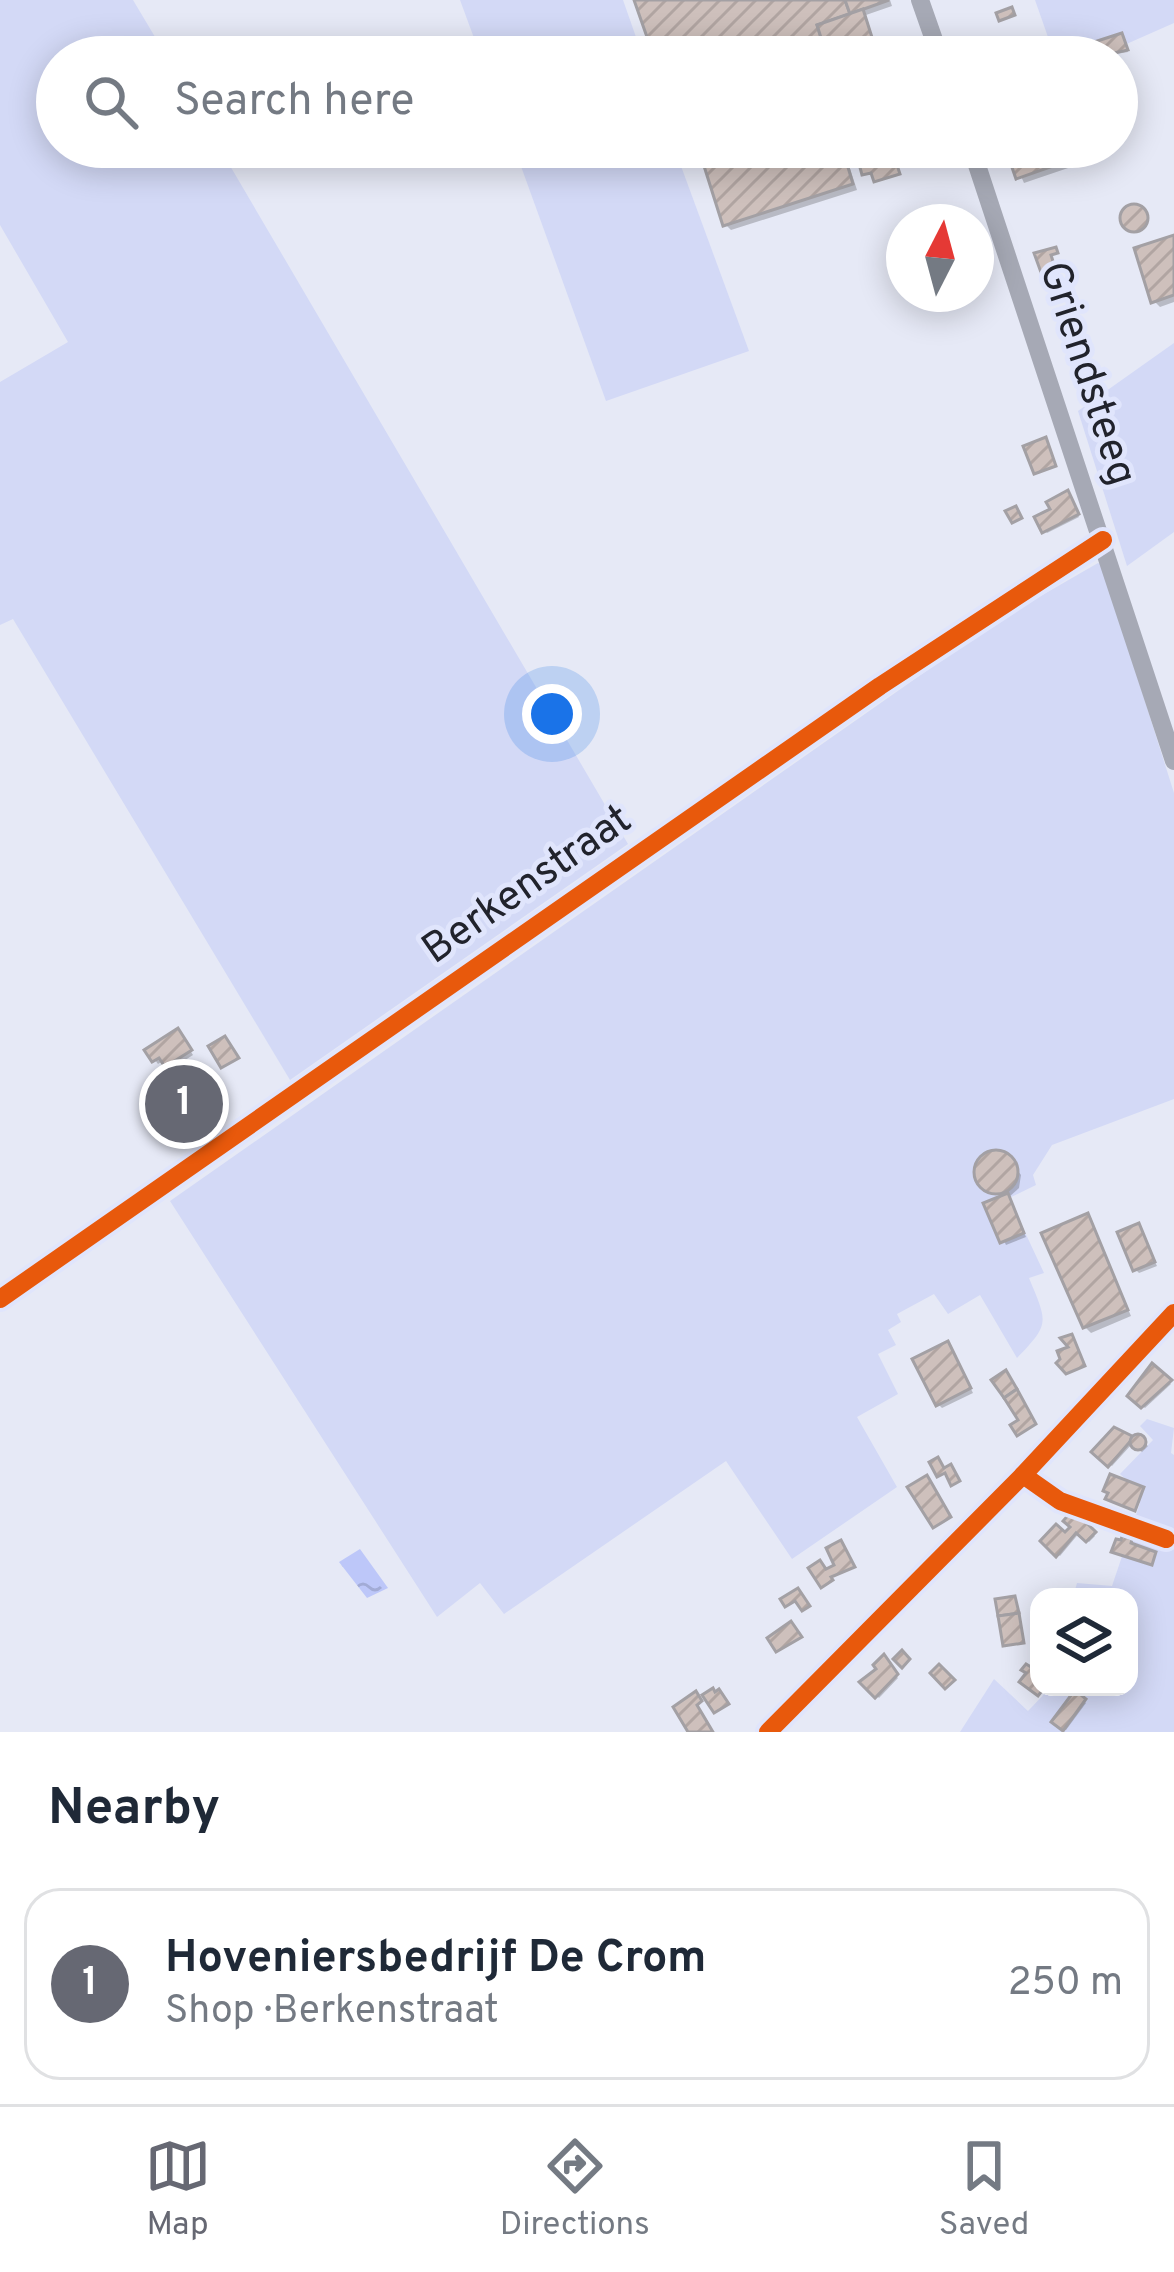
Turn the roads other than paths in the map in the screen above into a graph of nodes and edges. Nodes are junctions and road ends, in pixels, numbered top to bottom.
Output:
1 (920, 0) edge
2 (933, 36) edge
3 (978, 168) edge
4 (1103, 540) junction
5 (1174, 761) edge
6 (0, 1299) edge
7 (1174, 1312) edge
8 (1023, 1474) junction
9 (1166, 1539) dead end
10 (768, 1732) edge

1 - 2 street
3 - 4 street, Griendsteeg
4 - 5 street, Griendsteeg
4 - 6 street, Berkenstraat
7 - 8 street
8 - 9 street
8 - 10 street

